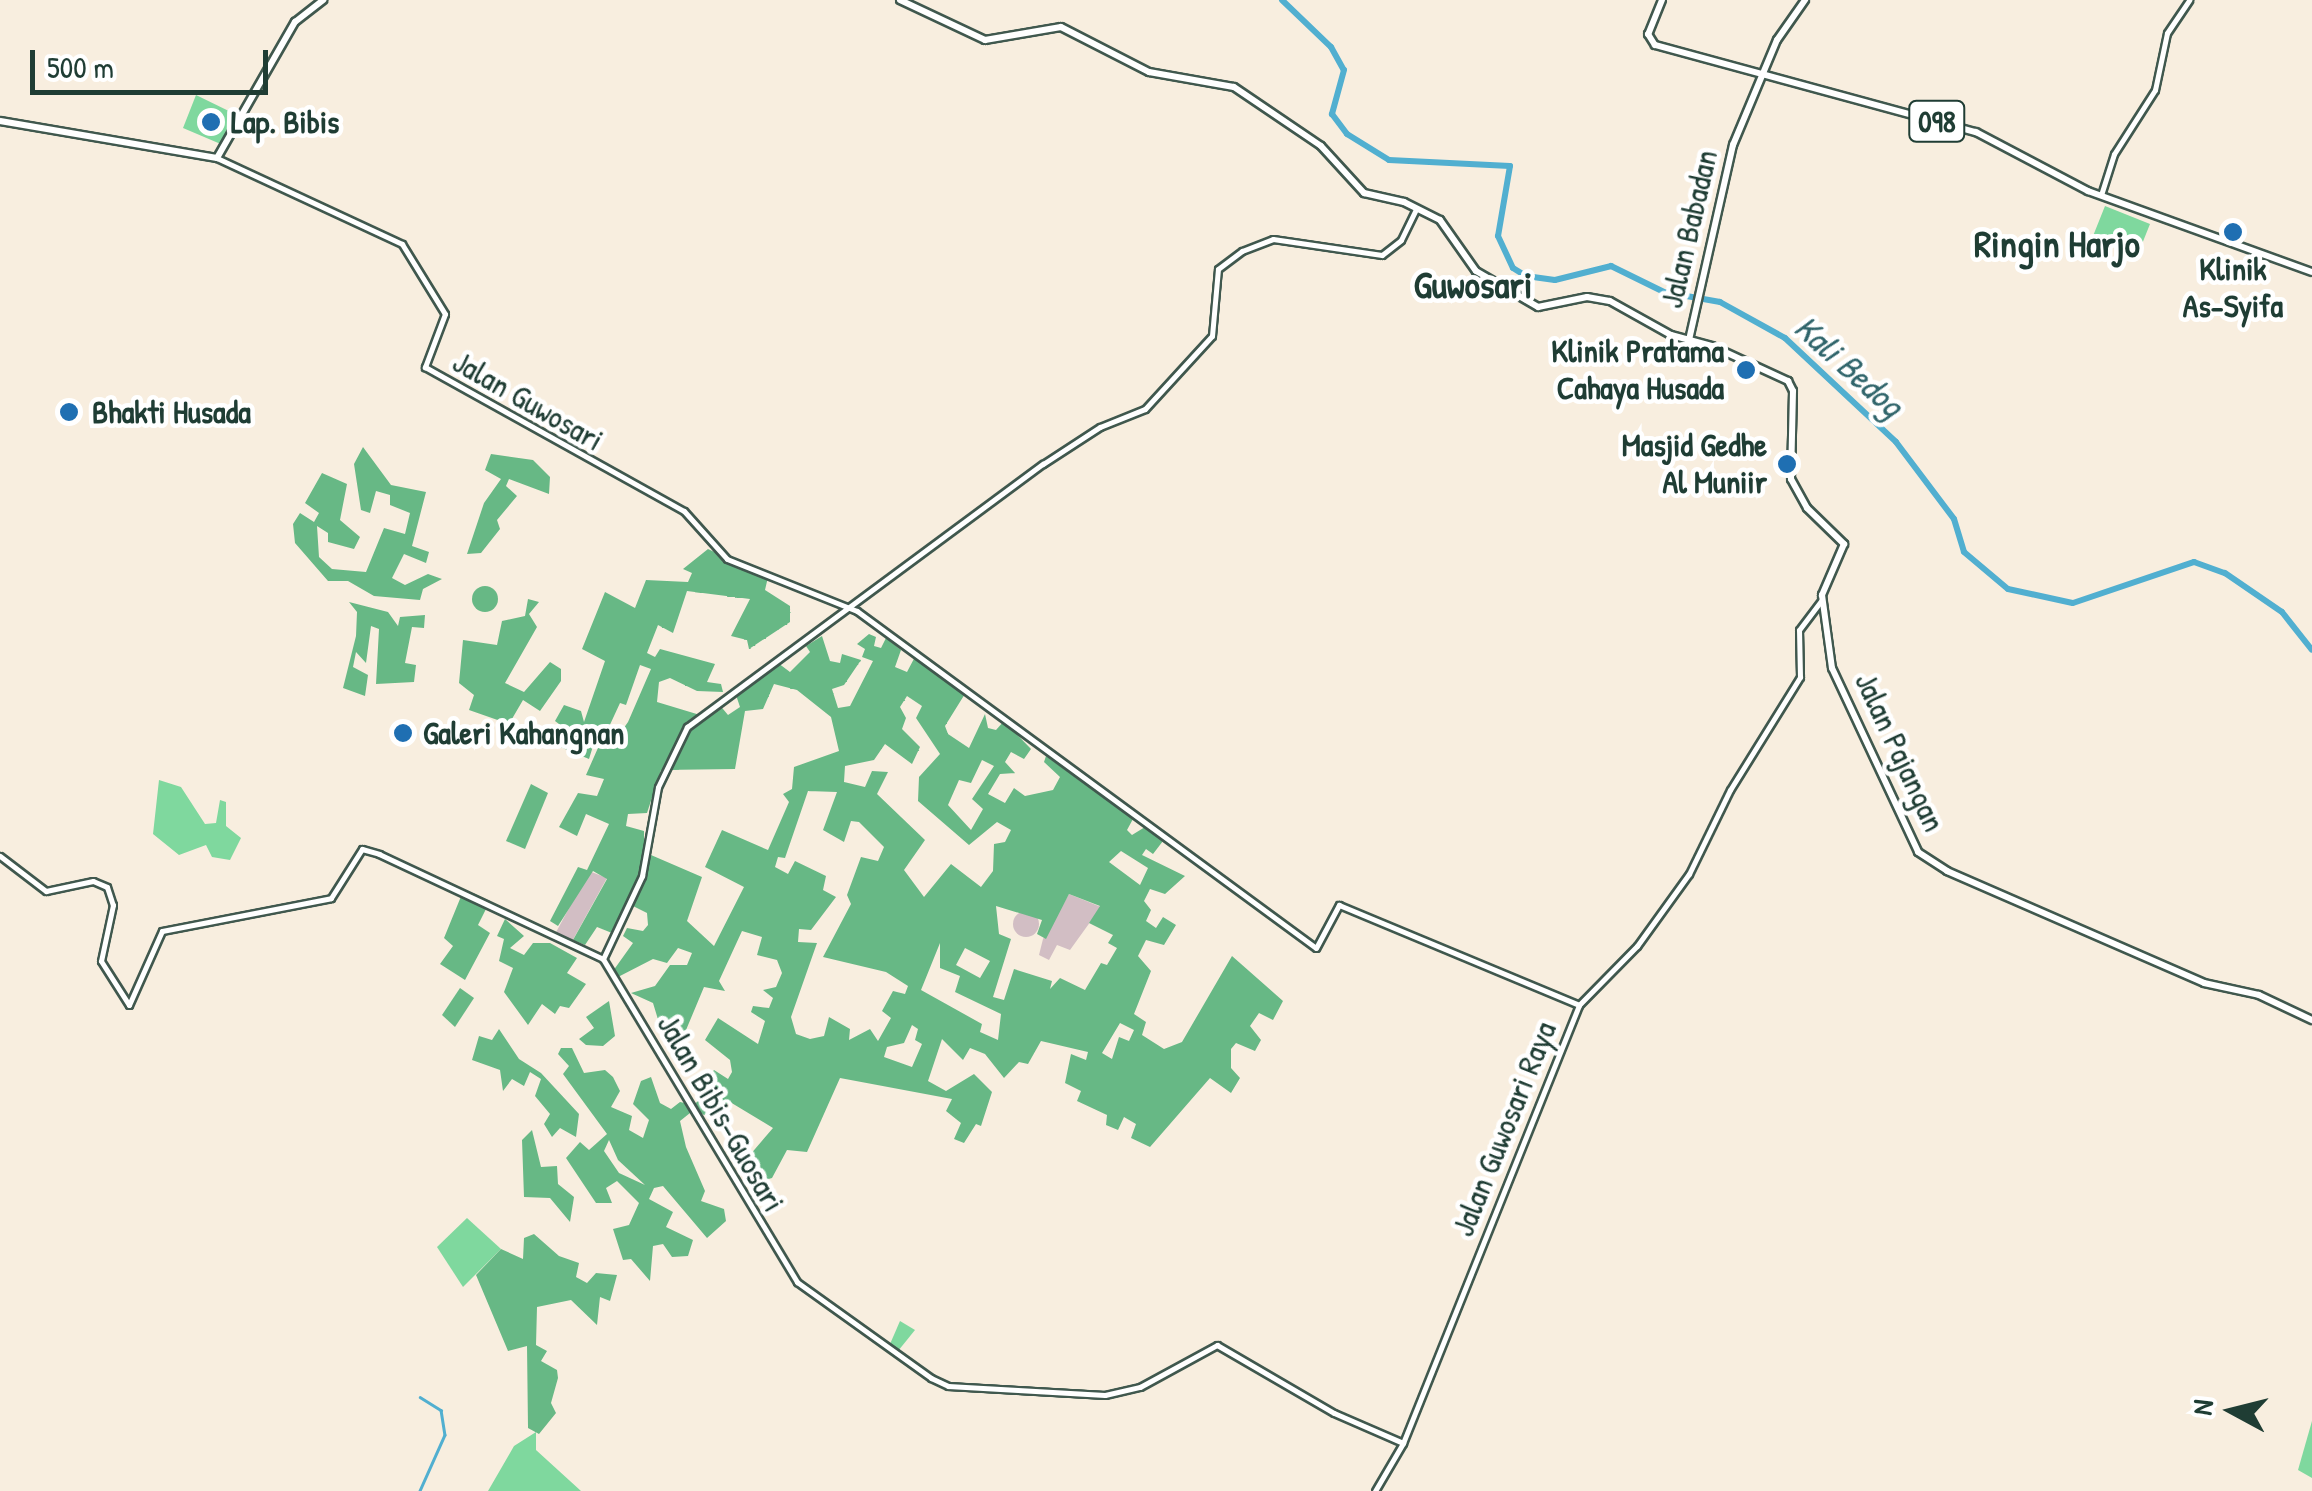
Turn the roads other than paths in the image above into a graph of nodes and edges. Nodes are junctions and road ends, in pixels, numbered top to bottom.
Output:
1 (323, 0) edge
2 (900, 0) edge
3 (1662, 0) edge
4 (1805, 0) edge
5 (2189, 0) edge
6 (1762, 74) junction
7 (0, 122) edge
8 (217, 158) junction
9 (2101, 195) junction
10 (1416, 209) junction
11 (2312, 272) edge
12 (1689, 340) junction
13 (1822, 600) junction
14 (852, 609) junction
15 (0, 856) edge
16 (604, 960) junction
17 (1578, 1005) junction
18 (2312, 1020) edge
19 (1403, 1442) junction
20 (1375, 1491) edge

1 - 8 main road
2 - 10 main road
3 - 6 main road, 098
4 - 6 main road, Jalan Babadan
5 - 9 street
6 - 9 main road, 098
6 - 12 main road, Jalan Babadan
7 - 8 main road
8 - 14 street, Jalan Guwosari
9 - 11 main road, 098
10 - 12 main road
10 - 14 street
12 - 13 main road
13 - 17 street, Jalan Guwosari Raya
13 - 18 main road, Jalan Pajangan
14 - 16 street
14 - 17 street
15 - 16 street
16 - 19 street, Jalan Bibis-Guosari
17 - 19 street, Jalan Guwosari Raya
19 - 20 street, Jalan Guwosari Raya

